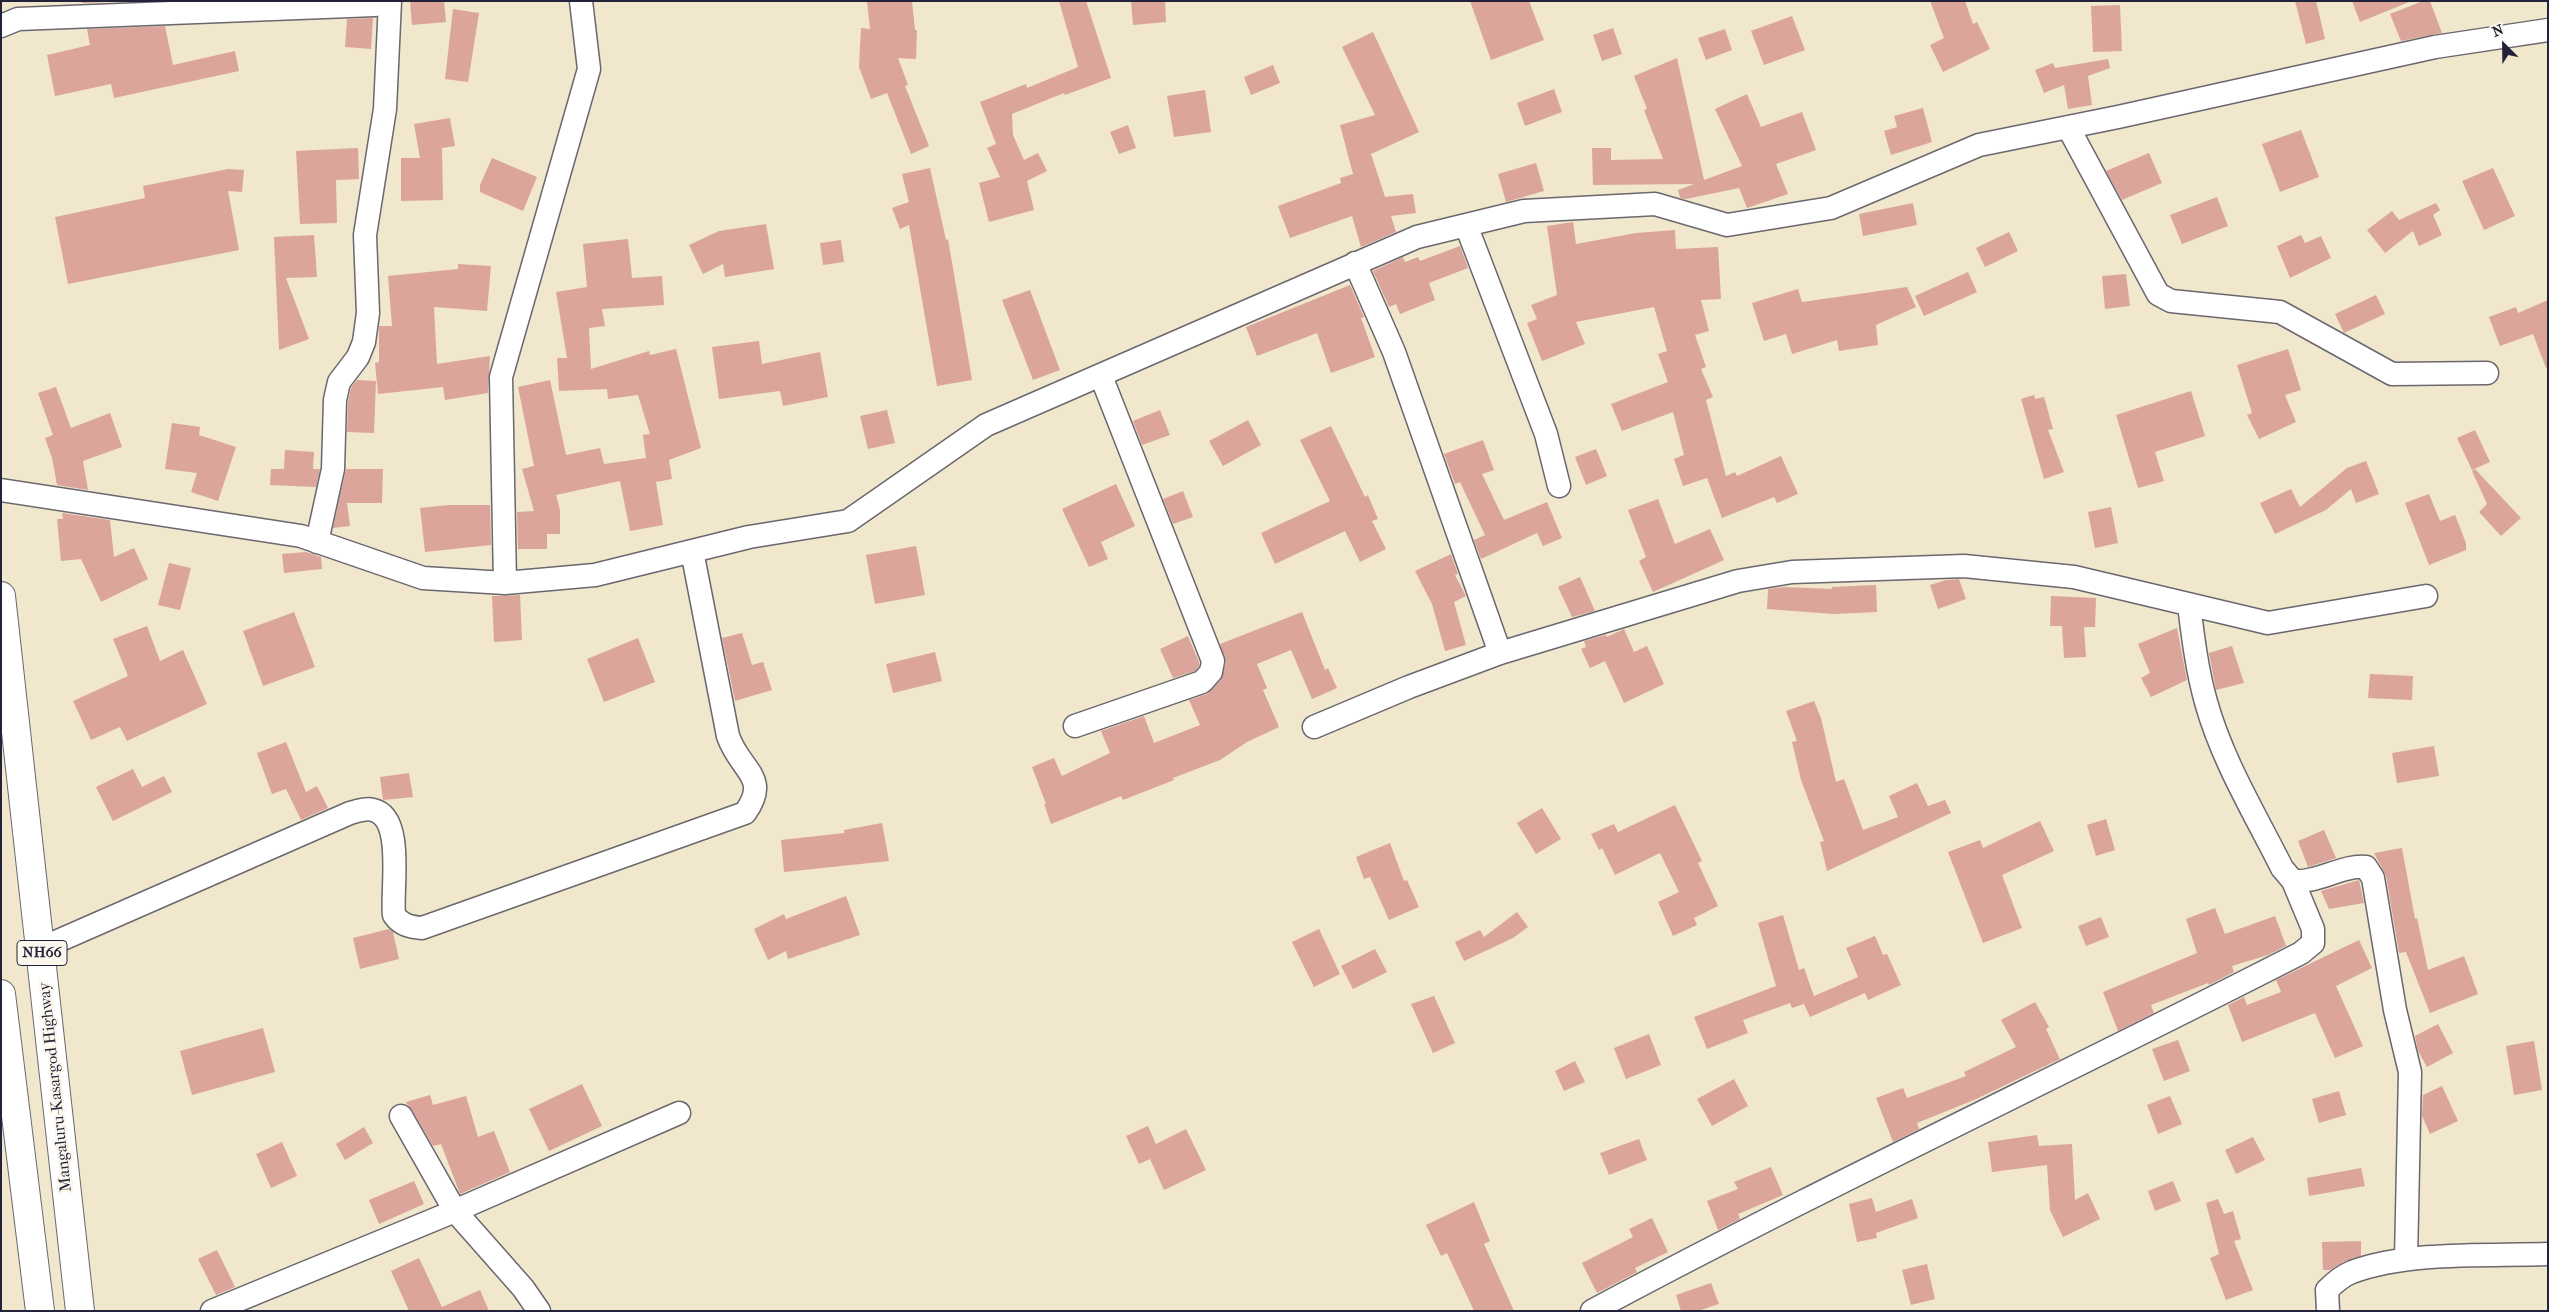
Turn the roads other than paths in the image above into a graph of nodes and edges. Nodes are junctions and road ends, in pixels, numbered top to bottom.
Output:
1 (386, 1) edge
2 (390, 1) edge
3 (581, 1) edge
4 (1, 26) edge
5 (2548, 30) edge
6 (2068, 127) junction
7 (1466, 225) junction
8 (1356, 263) junction
9 (2487, 373) dead end
10 (1101, 376) junction
11 (1560, 486) dead end
12 (1, 490) edge
13 (317, 542) junction
14 (692, 551) junction
15 (505, 583) junction
16 (1, 596) edge
17 (2426, 596) dead end
18 (2189, 605) junction
19 (1500, 653) junction
20 (1075, 726) dead end
21 (1314, 727) dead end
22 (2293, 881) junction
23 (42, 948) junction
24 (1, 994) edge
25 (679, 1113) dead end
26 (401, 1116) dead end
27 (455, 1211) junction
28 (2548, 1254) edge
29 (2406, 1259) junction
30 (40, 1311) edge
31 (80, 1311) edge
32 (212, 1311) edge
33 (539, 1311) edge
34 (1592, 1311) edge
35 (2328, 1311) edge

1 - 4 street
2 - 13 street
3 - 15 street
5 - 6 street
6 - 7 street
6 - 9 street
7 - 8 street
7 - 11 street
8 - 10 street
8 - 19 street
10 - 14 street
10 - 20 street
12 - 13 street
13 - 15 street
14 - 15 street
14 - 23 street
16 - 23 highway, Mangaluru-Kasargod Highway / NH66
17 - 18 street
18 - 19 street
18 - 22 street
19 - 21 street
22 - 29 street
22 - 34 street
23 - 31 highway, Mangaluru-Kasargod Highway / NH66
24 - 30 highway
25 - 27 street
26 - 27 street
27 - 32 street
27 - 33 street
28 - 29 street
29 - 35 street

